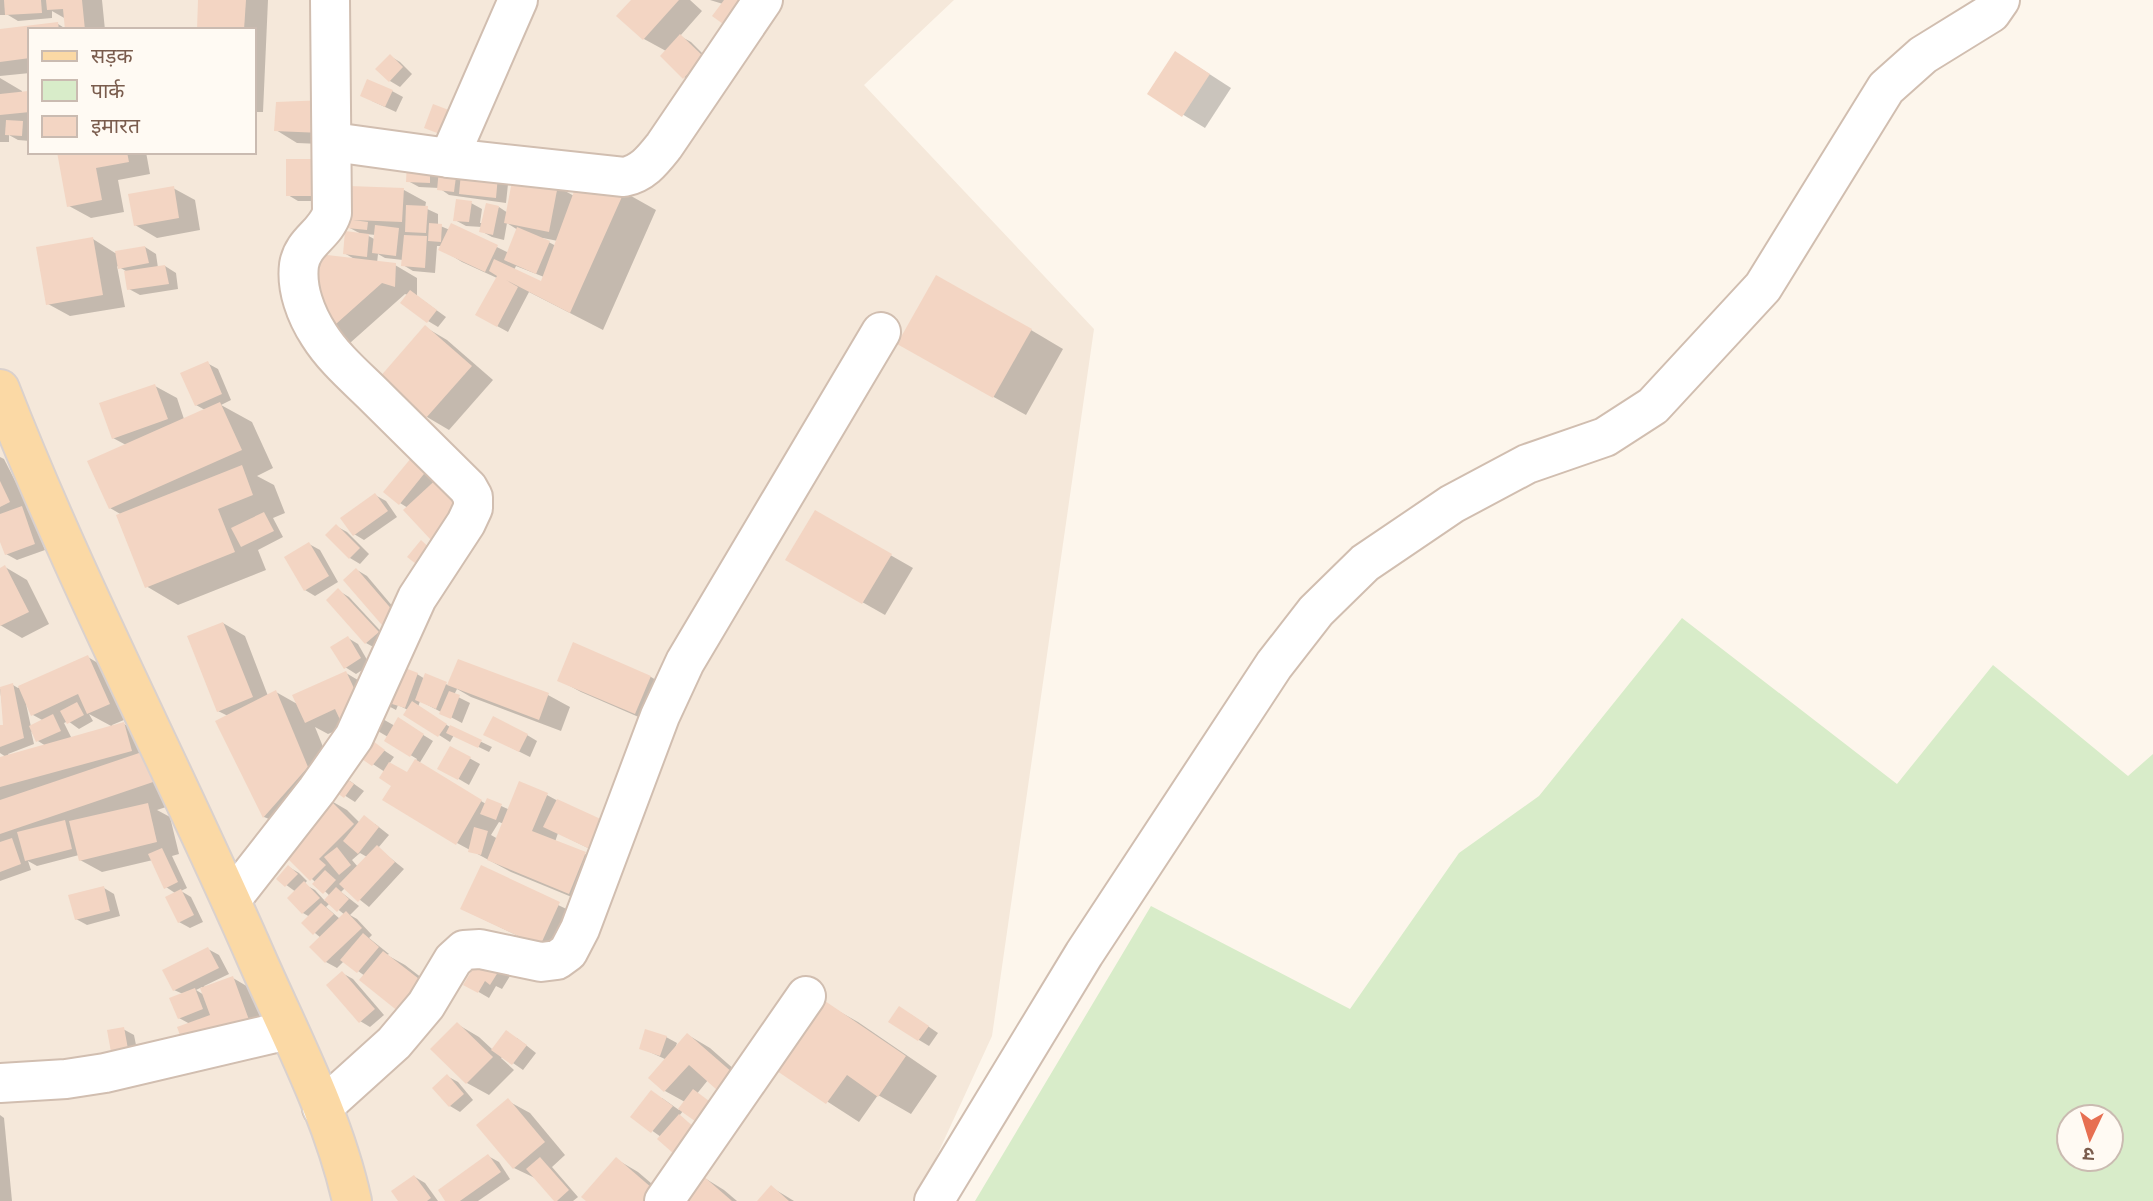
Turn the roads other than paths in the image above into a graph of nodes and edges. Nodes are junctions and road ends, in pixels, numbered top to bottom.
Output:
1 (330, 0) edge
2 (517, 0) edge
3 (763, 0) edge
4 (2000, 0) edge
5 (333, 142) junction
6 (449, 159) junction
7 (881, 332) dead end
8 (0, 389) edge
9 (231, 900) junction
10 (806, 996) dead end
11 (288, 1030) junction
12 (0, 1083) edge
13 (322, 1108) junction
14 (352, 1201) edge
15 (664, 1201) edge
16 (934, 1201) edge

1 - 5 street
2 - 6 street
3 - 6 street
4 - 16 street
5 - 6 street
5 - 9 street
7 - 13 street
8 - 9 main road
9 - 11 main road
10 - 15 street
11 - 12 street
11 - 13 main road
13 - 14 main road

